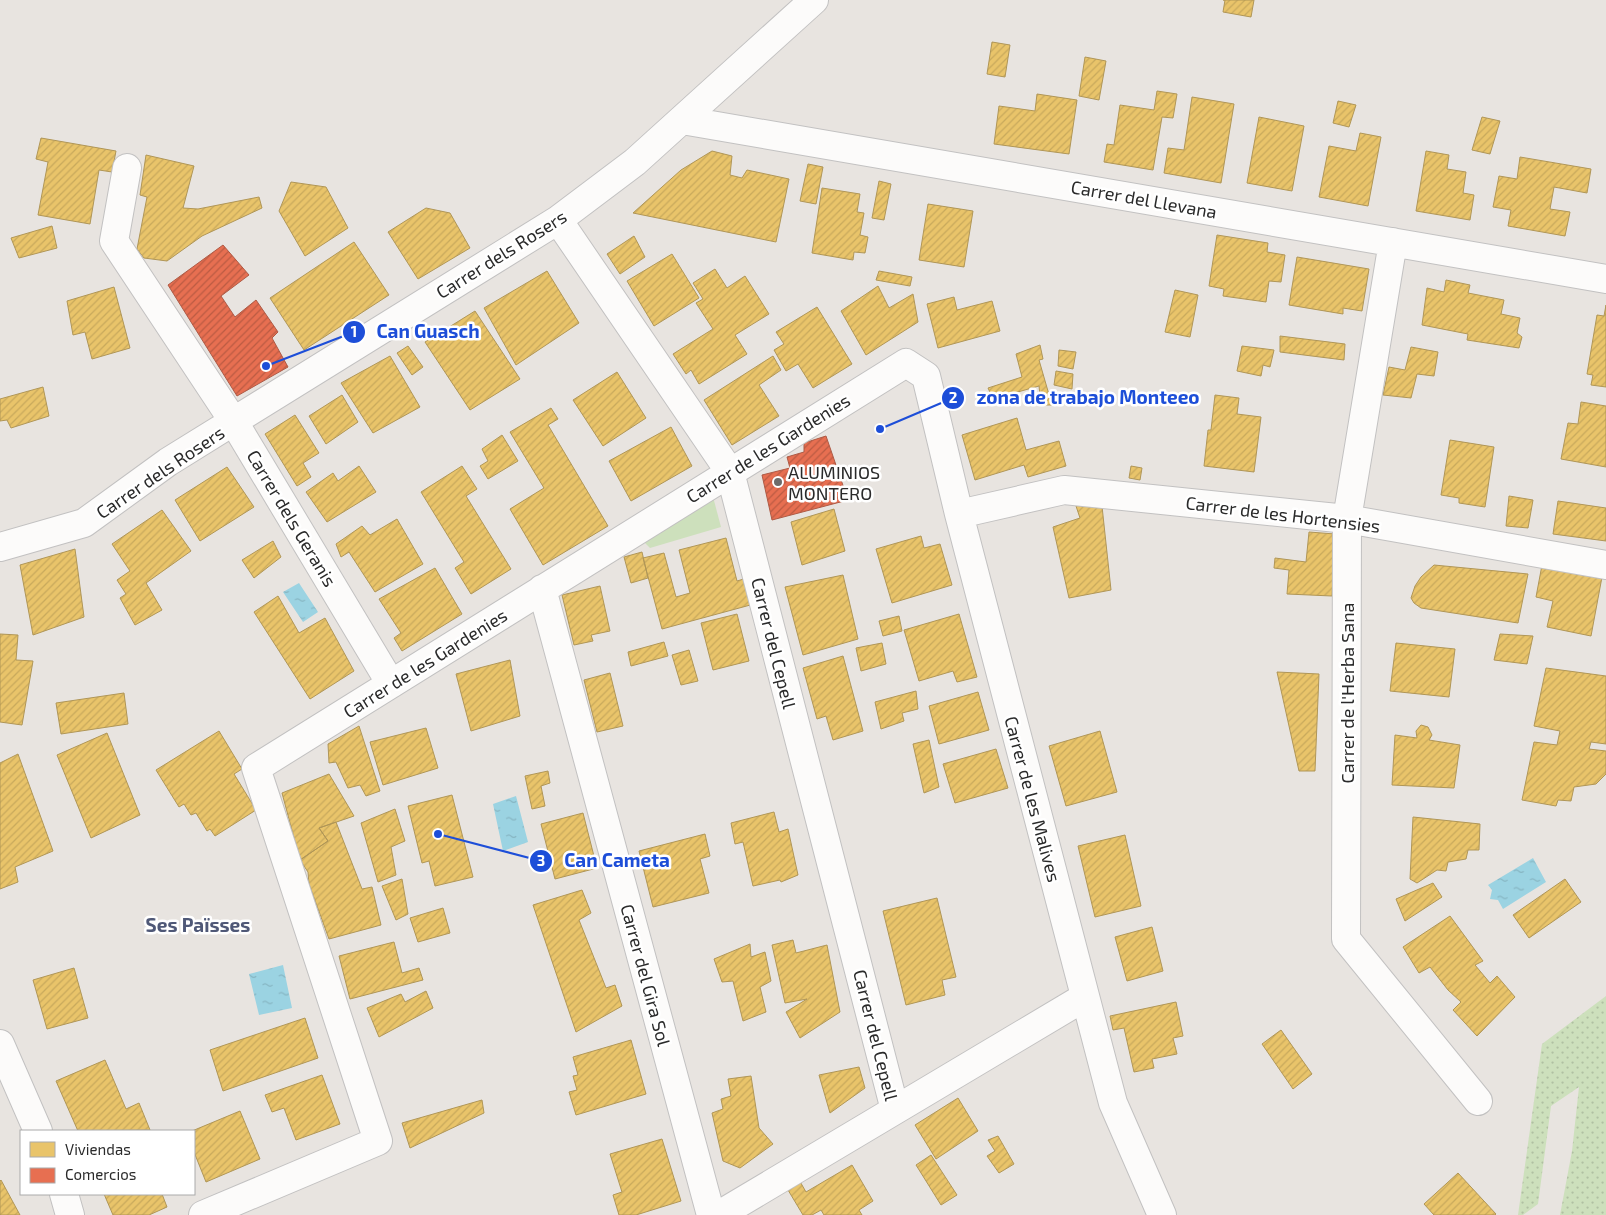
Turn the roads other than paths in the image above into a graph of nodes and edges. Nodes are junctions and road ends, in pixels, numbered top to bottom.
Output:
1 (814, 0) edge
2 (682, 120) junction
3 (127, 168) dead end
4 (558, 220) junction
5 (1393, 242) junction
6 (1606, 279) edge
7 (926, 376) joint
8 (234, 422) junction
9 (730, 472) junction
10 (959, 514) junction
11 (1348, 519) junction
12 (0, 547) edge
13 (1606, 565) edge
14 (542, 589) junction
15 (391, 684) junction
16 (1085, 996) junction
17 (0, 1044) edge
18 (1478, 1101) dead end
19 (895, 1110) junction
20 (38, 1130) edge
21 (64, 1195) edge
22 (70, 1215) edge
23 (203, 1215) edge
24 (711, 1215) edge
25 (719, 1215) edge
26 (1162, 1215) edge

1 - 2 street, Carrer dels Rosers
2 - 4 street, Carrer dels Rosers
2 - 5 street, Carrer del Llevana
3 - 8 street, Carrer dels Geranis
4 - 8 street, Carrer dels Rosers
4 - 9 street, Carrer del Cepell
5 - 6 street, Carrer del Llevana
5 - 11 street, Carrer de l'Herba Sana
7 - 9 street, Carrer de les Gardenies
7 - 10 street, Carrer de les Malives
8 - 12 street, Carrer dels Rosers
8 - 15 street, Carrer dels Geranis
9 - 14 street, Carrer de les Gardenies
9 - 19 street, Carrer del Cepell
10 - 11 street, Carrer de les Hortensies
10 - 16 street, Carrer de les Malives
11 - 13 street, Carrer de les Hortensies
11 - 18 street, Carrer de l'Herba Sana
14 - 15 street, Carrer de les Gardenies
14 - 24 street, Carrer del Gira Sol
15 - 23 street, Carrer de les Gardenies
16 - 19 street
16 - 26 street, Carrer de les Malives
17 - 20 street
19 - 25 street
21 - 22 street

